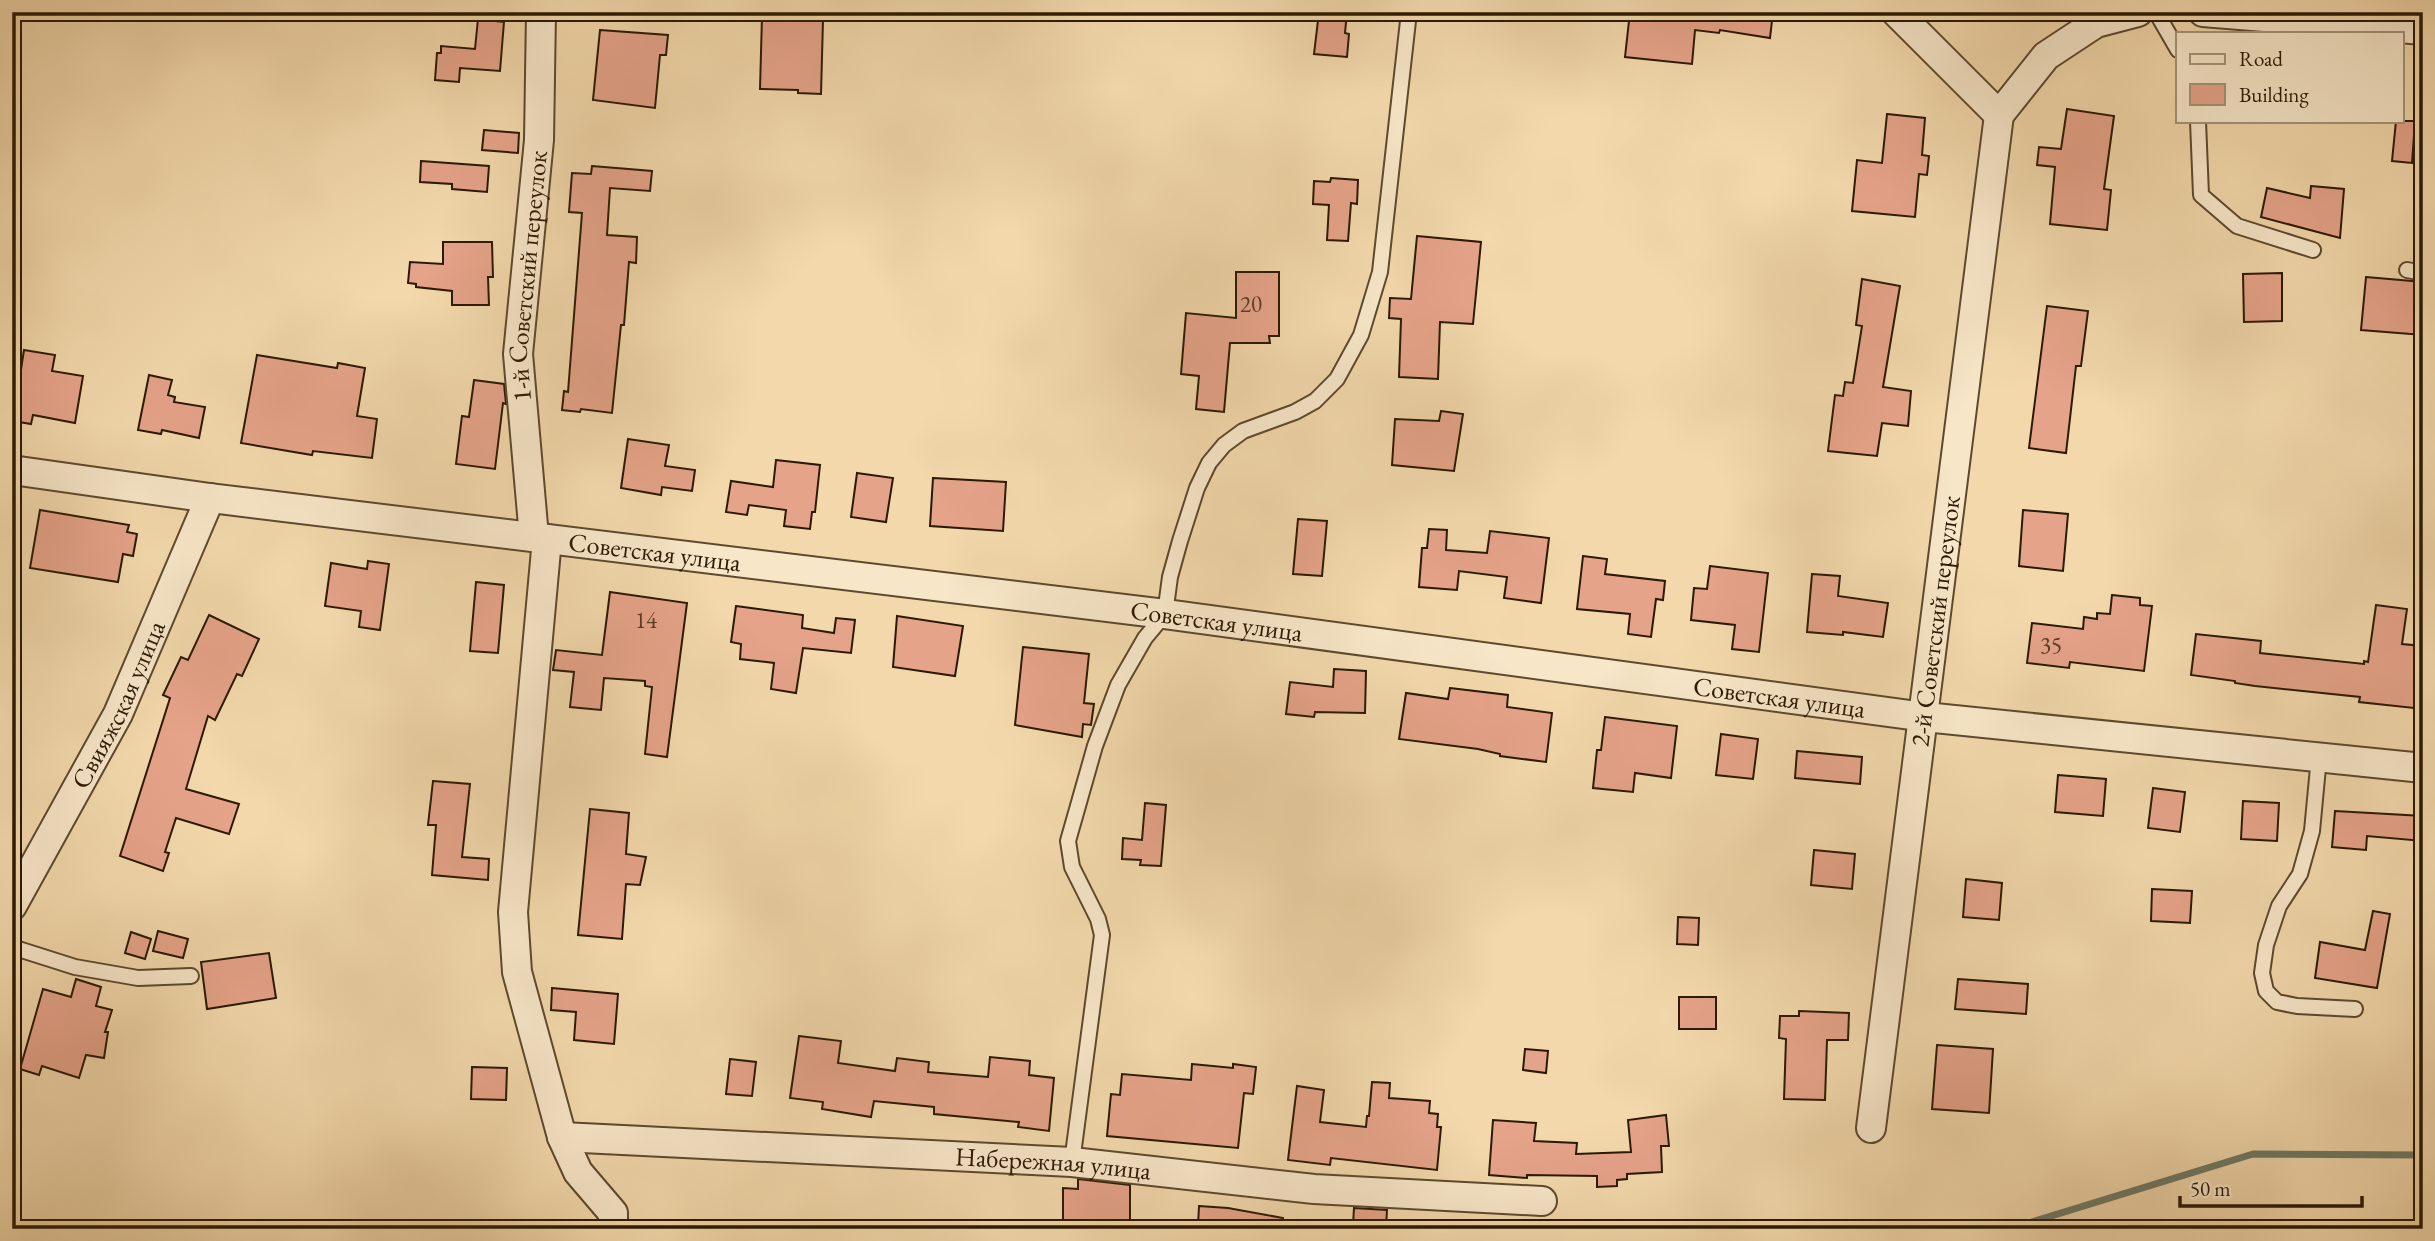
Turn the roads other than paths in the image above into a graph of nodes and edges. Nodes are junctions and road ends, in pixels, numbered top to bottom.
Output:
1 (541, 12) edge
2 (1409, 12) edge
3 (1896, 12) edge
4 (2138, 12) edge
5 (2156, 12) edge
6 (2203, 12) edge
7 (2260, 15) edge
8 (2423, 30) edge
9 (2176, 47) edge
10 (1999, 115) junction
11 (2198, 122) edge
12 (2313, 250) dead end
13 (2407, 270) dead end
14 (2423, 273) edge
15 (12, 470) edge
16 (210, 498) junction
17 (541, 538) junction
18 (1166, 614) junction
19 (1925, 717) junction
20 (2319, 757) junction
21 (2423, 768) edge
22 (12, 906) edge
23 (12, 947) edge
24 (191, 976) dead end
25 (2355, 1009) dead end
26 (1871, 1128) dead end
27 (562, 1137) junction
28 (1072, 1163) junction
29 (1542, 1200) dead end
30 (613, 1229) edge

1 - 17 street, 1-й Советский переулок
2 - 18 lane
3 - 10 street
4 - 10 street
5 - 9 lane
6 - 7 street
7 - 8 street
10 - 19 street, 2-й Советский переулок
11 - 12 lane
13 - 14 lane
15 - 16 street, Советская улица
16 - 17 street, Советская улица
16 - 22 street, Свияжская улица
17 - 18 street, Советская улица
17 - 27 street, 1-й Советский переулок
18 - 19 street, Советская улица
18 - 28 lane
19 - 20 street, Советская улица
19 - 26 street, 2-й Советский переулок
20 - 21 street, Советская улица
20 - 25 lane
23 - 24 lane
27 - 28 street, Набережная улица
27 - 30 street, 1-й Советский переулок
28 - 29 street, Набережная улица

